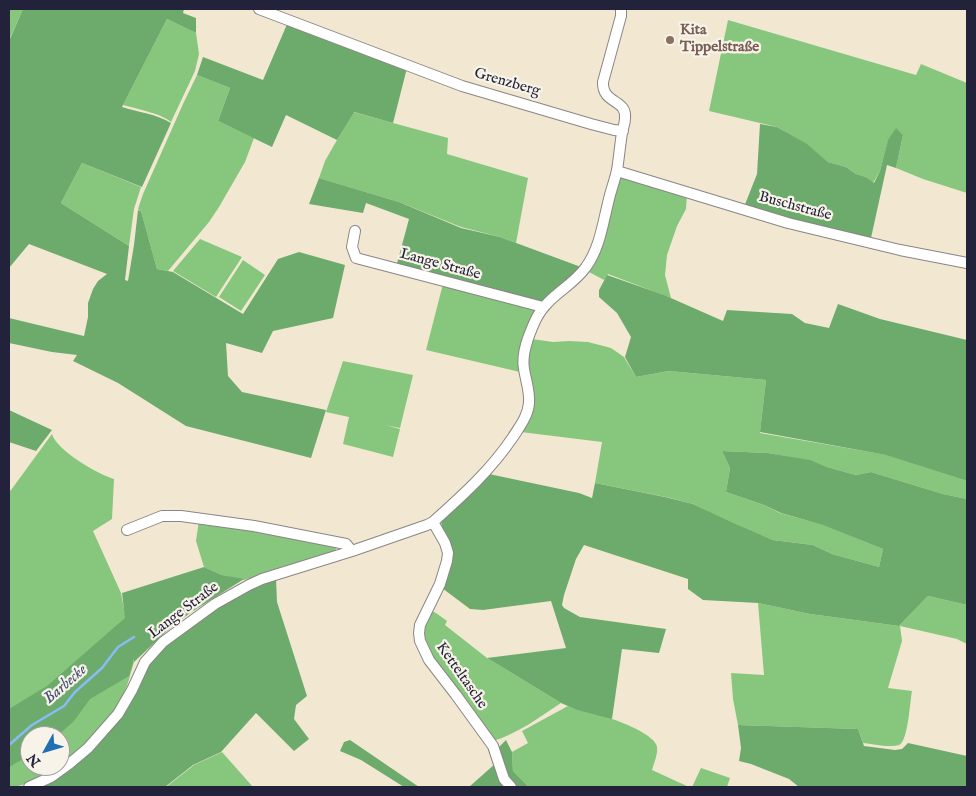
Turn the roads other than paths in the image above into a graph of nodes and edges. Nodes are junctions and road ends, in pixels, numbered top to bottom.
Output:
1 (259, 9) edge
2 (621, 9) edge
3 (623, 131) junction
4 (617, 171) junction
5 (355, 231) dead end
6 (967, 263) edge
7 (543, 307) junction
8 (433, 522) junction
9 (127, 530) dead end
10 (352, 551) junction
11 (29, 787) edge
12 (511, 787) edge

1 - 3 street, Grenzberg
2 - 3 street
3 - 4 street, Lange Straße
4 - 6 street, Buschstraße
4 - 7 street, Lange Straße
5 - 7 street, Lange Straße
7 - 8 street, Lange Straße
8 - 10 street, Lange Straße
8 - 12 street, Ketteltasche
9 - 10 street
10 - 11 street, Lange Straße

